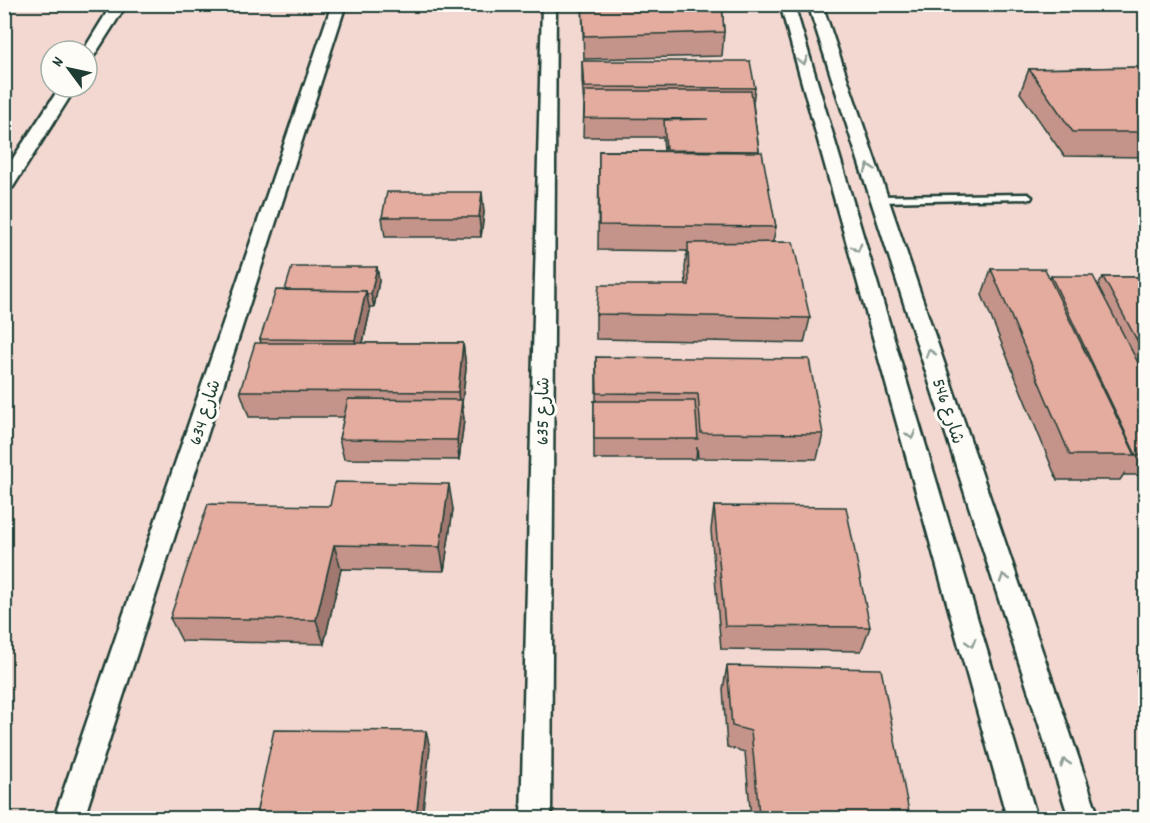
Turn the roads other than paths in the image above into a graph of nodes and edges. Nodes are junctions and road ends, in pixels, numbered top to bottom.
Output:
1 (120, 4) edge
2 (339, 4) edge
3 (549, 4) edge
4 (787, 4) edge
5 (815, 4) edge
6 (98, 39) edge
7 (60, 99) edge
8 (4, 187) edge
9 (1028, 197) dead end
10 (879, 199) junction
11 (69, 819) edge
12 (536, 819) edge
13 (1022, 819) edge
14 (1084, 819) edge

1 - 6 street
2 - 11 street, شارع 634
3 - 12 street, شارع 635
4 -> 13 street
10 -> 5 street, شارع 546
7 - 8 street
9 - 10 lane
14 -> 10 street, شارع 546

